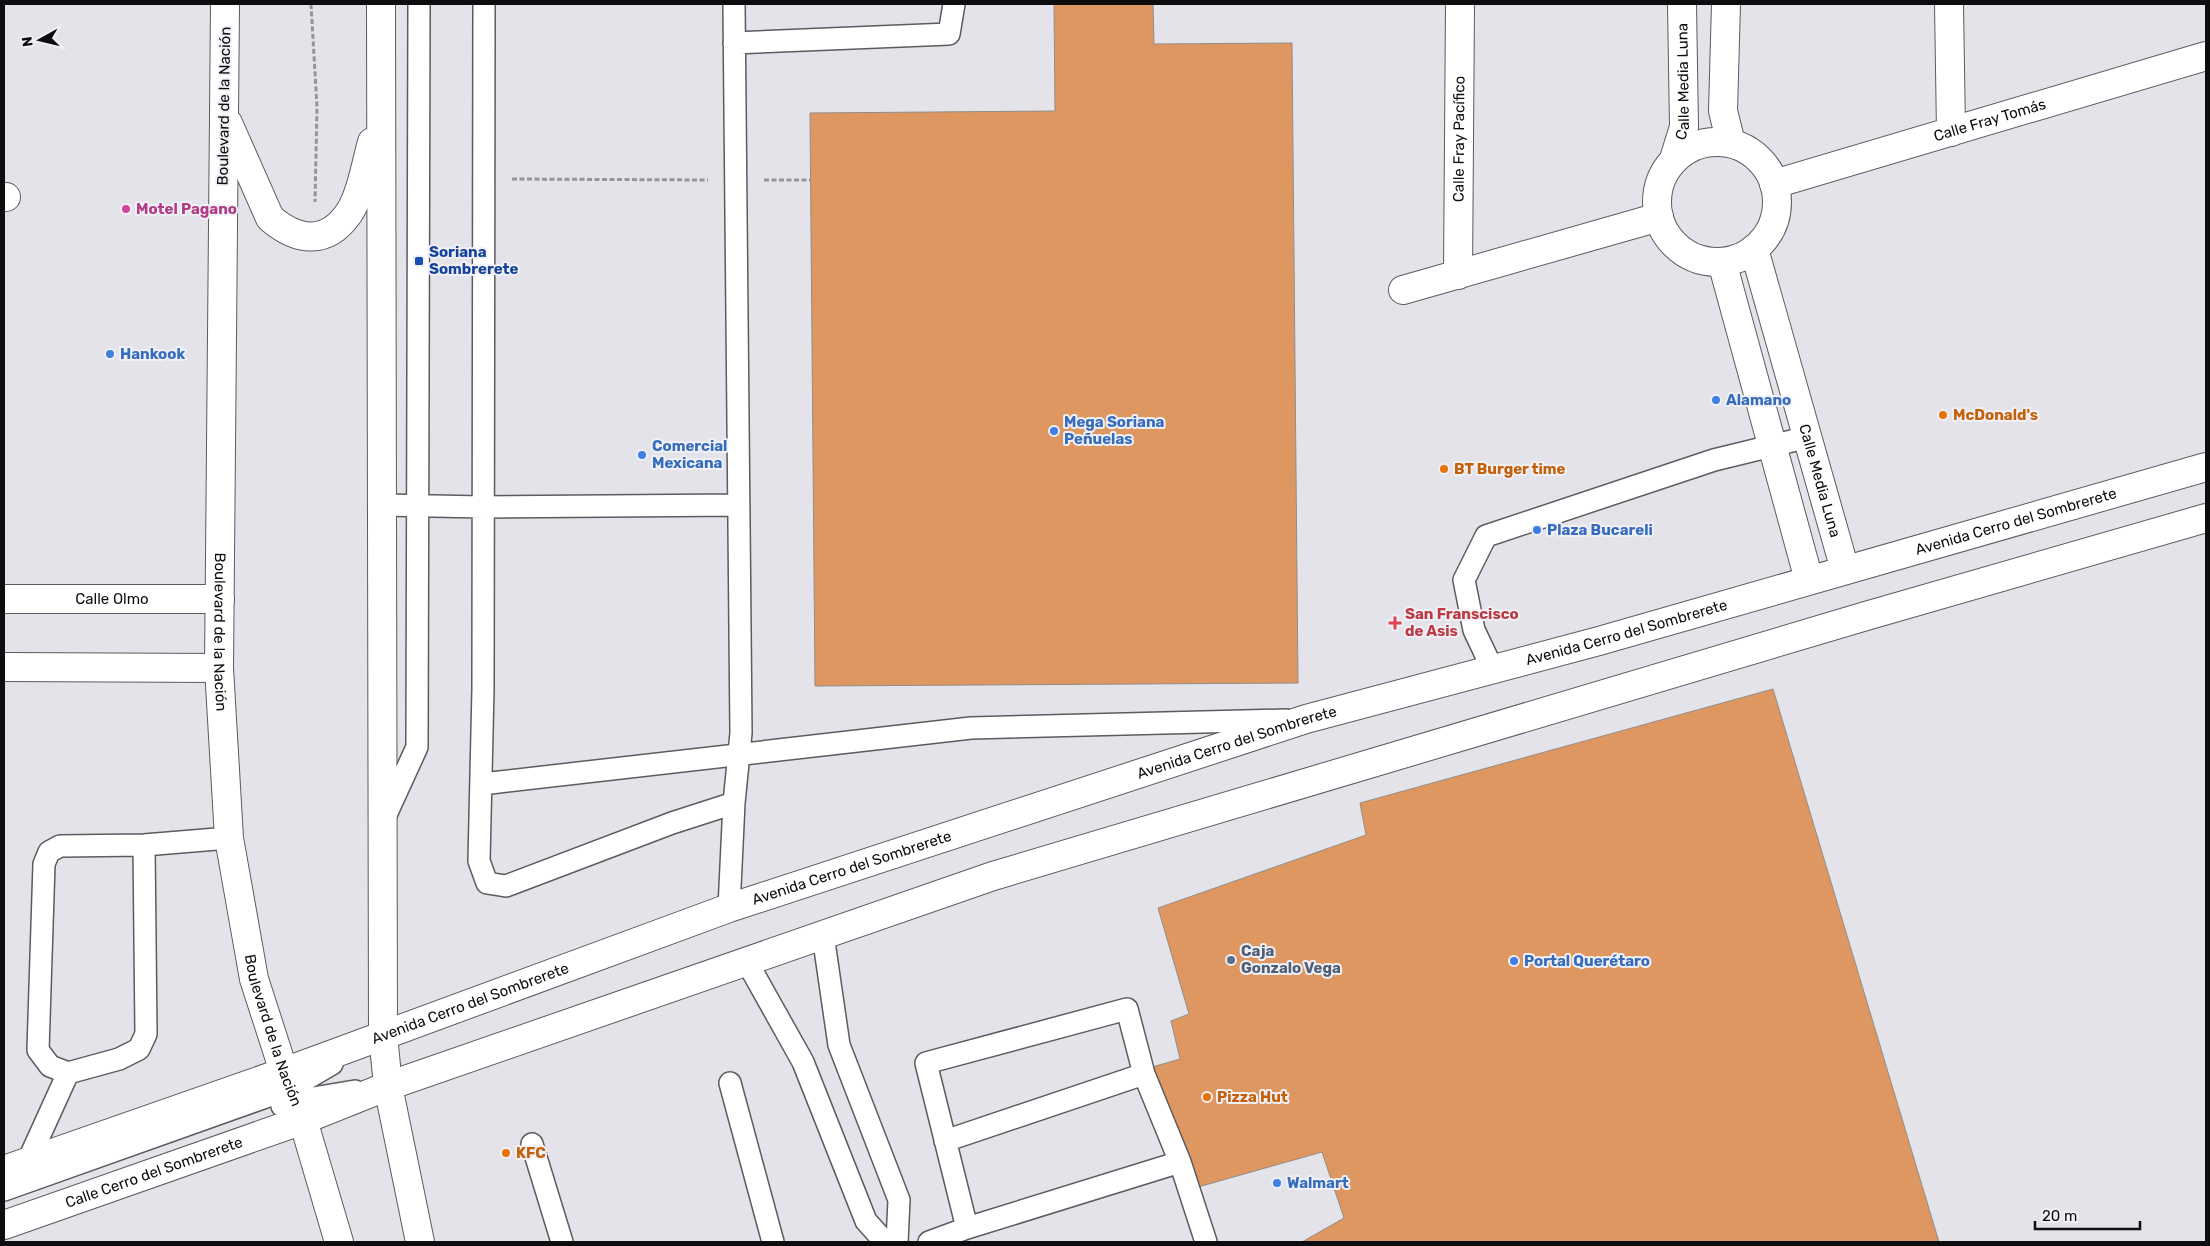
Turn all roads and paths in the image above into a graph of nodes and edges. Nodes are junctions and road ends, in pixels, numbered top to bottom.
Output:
1 (225, 4) edge
2 (311, 4) edge
3 (381, 4) edge
4 (419, 4) edge
5 (484, 4) edge
6 (734, 4) edge
7 (954, 4) edge
8 (1460, 4) edge
9 (1682, 4) edge
10 (1726, 4) edge
11 (1949, 4) edge
12 (734, 43) junction
13 (2206, 56) edge
14 (380, 112) junction
15 (223, 113) junction
16 (1951, 132) junction
17 (1731, 143) junction
18 (1674, 159) junction
19 (484, 179) junction
20 (736, 180) junction
21 (811, 180) dead end
22 (1774, 184) junction
23 (1658, 217) junction
24 (314, 237) junction
25 (1754, 249) junction
26 (1722, 262) junction
27 (1458, 275) junction
28 (1403, 290) dead end
29 (1808, 437) junction
30 (1773, 447) junction
31 (2206, 466) edge
32 (383, 505) junction
33 (738, 505) junction
34 (417, 507) junction
35 (483, 507) junction
36 (2206, 518) edge
37 (1845, 570) junction
38 (1809, 580) junction
39 (4, 599) edge
40 (220, 599) junction
41 (4, 667) edge
42 (219, 668) junction
43 (1493, 670) junction
44 (1306, 719) junction
45 (740, 755) junction
46 (482, 784) junction
47 (734, 803) junction
48 (383, 822) junction
49 (229, 838) junction
50 (144, 845) junction
51 (729, 908) junction
52 (823, 935) junction
53 (747, 962) junction
54 (383, 1035) junction
55 (68, 1073) junction
56 (1144, 1074) junction
57 (730, 1083) dead end
58 (388, 1086) junction
59 (293, 1095) junction
60 (945, 1141) junction
61 (532, 1144) dead end
62 (1180, 1162) junction
63 (16, 1165) edge
64 (4, 1190) edge
65 (4, 1205) edge
66 (4, 1225) edge
67 (966, 1228) junction
68 (339, 1242) edge
69 (420, 1242) edge
70 (562, 1242) edge
71 (773, 1242) edge
72 (885, 1242) edge
73 (897, 1242) edge
74 (929, 1242) edge
75 (1204, 1242) edge

1 - 15 main road, Boulevard de la Nación
2 - 24 path
3 - 14 main road
4 - 34 lane
5 - 19 lane
6 - 12 lane
7 - 12 lane
8 - 27 main road, Calle Fray Pacífico
9 - 18 main road, Calle Media Luna
10 - 17 main road
11 - 16 main road
12 - 20 lane
13 - 16 main road, Calle Fray Tomás
14 - 24 main road
14 - 32 main road
15 - 24 main road
15 - 40 main road, Boulevard de la Nación
16 - 22 main road, Calle Fray Tomás
17 - 18 main road
17 - 22 main road
18 - 23 main road
19 - 20 path
19 - 35 lane
20 - 21 path
20 - 33 lane
22 - 25 main road
23 - 26 main road
23 - 27 main road
25 - 26 main road
25 - 29 main road, Calle Media Luna
26 - 30 main road
27 - 28 main road
29 - 30 lane
29 - 37 main road, Calle Media Luna
30 - 38 main road
30 - 43 lane
31 - 37 main road, Avenida Cerro del Sombrerete
32 - 34 lane
32 - 48 main road
33 - 35 lane
33 - 45 lane
34 - 35 lane
34 - 48 lane
35 - 46 lane
36 - 52 main road
37 - 38 main road, Avenida Cerro del Sombrerete
38 - 43 main road, Avenida Cerro del Sombrerete
39 - 40 main road, Calle Olmo
40 - 42 main road, Boulevard de la Nación
41 - 42 main road
42 - 49 main road, Boulevard de la Nación
43 - 44 main road, Avenida Cerro del Sombrerete
44 - 45 lane
44 - 51 main road, Avenida Cerro del Sombrerete
45 - 46 lane
45 - 47 lane
46 - 47 lane
47 - 51 lane
48 - 54 main road
49 - 50 lane
49 - 59 main road, Boulevard de la Nación
50 - 55 lane
50 - 55 lane
51 - 54 main road, Avenida Cerro del Sombrerete
52 - 53 main road
52 - 73 lane
53 - 58 main road
53 - 72 lane
54 - 58 main road
54 - 59 main road, Avenida Cerro del Sombrerete
55 - 63 lane
56 - 60 lane
56 - 60 lane
56 - 62 lane
57 - 71 lane
58 - 59 main road
58 - 69 main road
59 - 63 main road
59 - 64 lane
59 - 65 lane
59 - 66 main road, Calle Cerro del Sombrerete
59 - 68 main road, Boulevard de la Nación
60 - 67 lane
61 - 70 lane
62 - 67 lane
62 - 75 lane
67 - 74 lane

